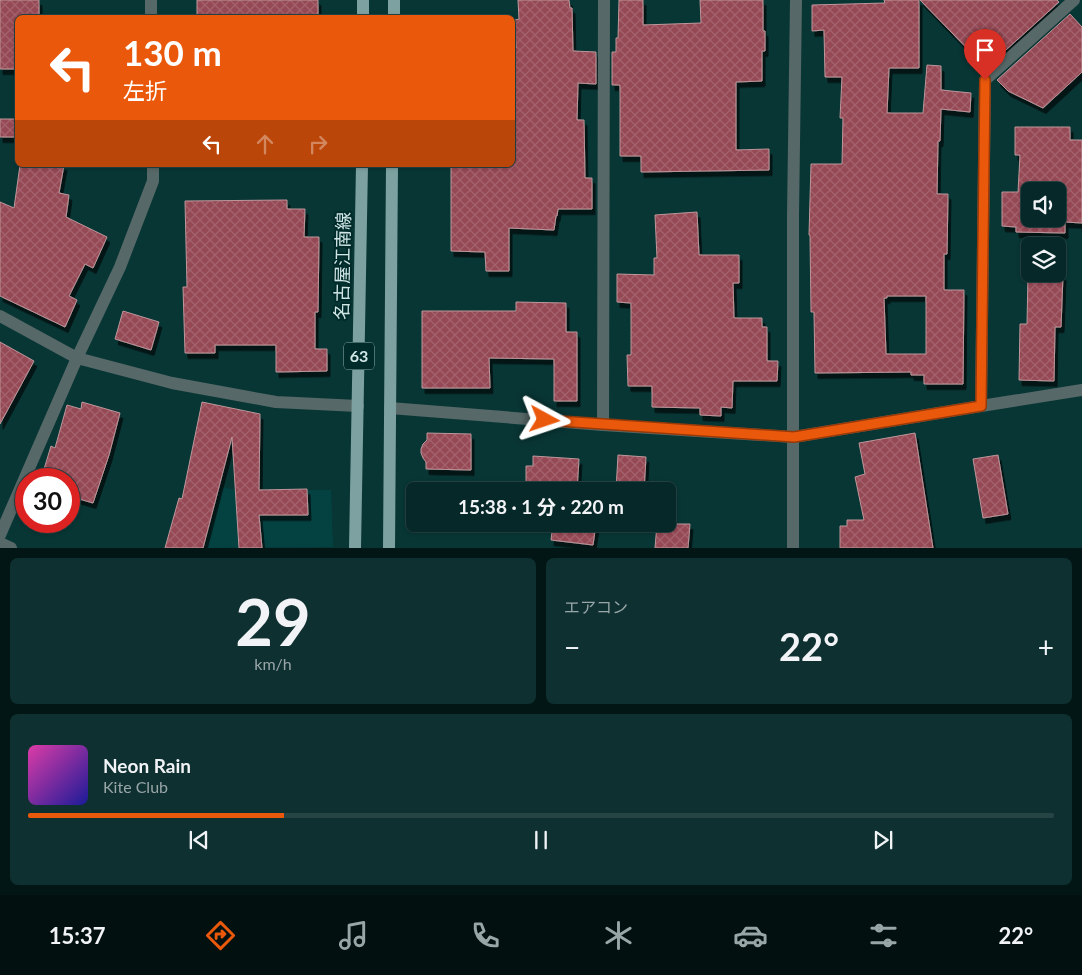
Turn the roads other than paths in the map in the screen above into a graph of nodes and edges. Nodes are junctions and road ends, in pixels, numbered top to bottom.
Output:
1 (151, 0) edge
2 (362, 0) edge
3 (394, 0) edge
4 (604, 0) edge
5 (796, 0) edge
6 (1074, 0) edge
7 (151, 15) edge
8 (363, 15) edge
9 (394, 15) edge
10 (153, 167) edge
11 (362, 167) edge
12 (392, 167) edge
13 (0, 316) edge
14 (77, 358) junction
15 (1082, 390) edge
16 (358, 406) junction
17 (981, 406) junction
18 (390, 408) junction
19 (603, 425) junction
20 (794, 437) junction
21 (0, 535) edge
22 (0, 542) edge
23 (11, 548) edge
24 (355, 548) edge
25 (389, 548) edge
26 (793, 548) edge

1 - 7 street
2 - 8 main road
3 - 9 main road
4 - 19 street
5 - 20 street
6 - 17 street
10 - 14 street
11 - 16 main road, 名古屋江南線 / 63
12 - 18 main road, 63
13 - 14 street
14 - 16 street
14 - 21 street
15 - 17 street
16 - 24 main road, 名古屋江南線 / 63
17 - 20 street
18 - 19 street
18 - 25 main road, 63
19 - 20 street
20 - 26 street
22 - 23 street

